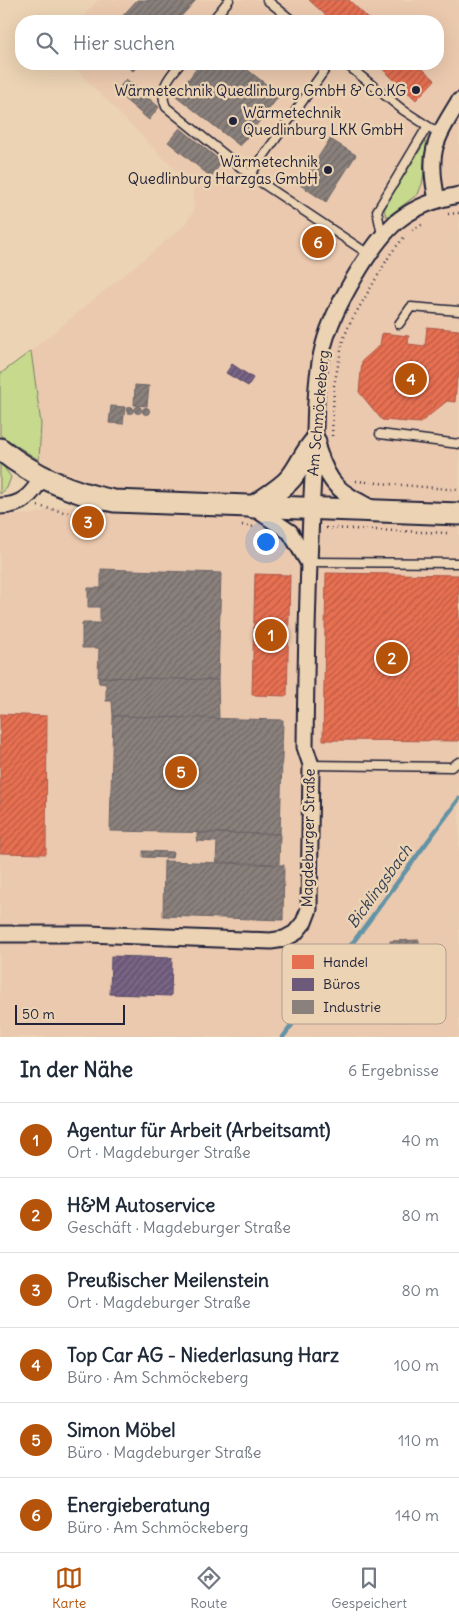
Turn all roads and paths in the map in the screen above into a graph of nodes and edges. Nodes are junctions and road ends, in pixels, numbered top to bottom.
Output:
1 (229, 0) edge
2 (267, 0) edge
3 (217, 15) edge
4 (286, 15) edge
5 (175, 70) edge
6 (325, 70) edge
7 (354, 70) edge
8 (459, 101) edge
9 (434, 130) junction
10 (250, 175) junction
11 (459, 195) edge
12 (437, 200) junction
13 (459, 213) edge
14 (440, 216) dead end
15 (431, 219) dead end
16 (382, 236) junction
17 (370, 255) junction
18 (459, 311) edge
19 (400, 324) dead end
20 (380, 434) dead end
21 (323, 443) junction
22 (459, 444) edge
23 (0, 449) edge
24 (42, 477) junction
25 (354, 481) dead end
26 (459, 490) edge
27 (21, 502) junction
28 (0, 506) edge
29 (253, 507) junction
30 (311, 509) junction
31 (374, 510) junction
32 (459, 514) edge
33 (94, 516) dead end
34 (308, 562) junction
35 (459, 563) edge
36 (459, 762) edge
37 (311, 765) junction
38 (0, 934) edge

1 - 3 lane
2 - 4 lane
5 - 10 lane
6 - 10 lane
7 - 9 lane
8 - 9 street
9 - 12 street
9 - 16 lane
10 - 17 lane
11 - 12 street
12 - 16 street, Am Schmöckeberg
13 - 14 path
15 - 21 path
16 - 17 street, Am Schmöckeberg
17 - 21 street, Am Schmöckeberg
18 - 19 lane
20 - 22 lane
21 - 29 main road
21 - 30 street, Am Schmöckeberg
21 - 31 street
23 - 24 main road
24 - 27 street
24 - 29 main road
25 - 26 path
27 - 28 street
27 - 33 path
29 - 30 main road
29 - 34 street
30 - 31 main road
30 - 34 street, Magdeburger Straße
31 - 32 main road
34 - 35 lane
34 - 37 street, Magdeburger Straße
36 - 37 lane
37 - 38 street, Magdeburger Straße

